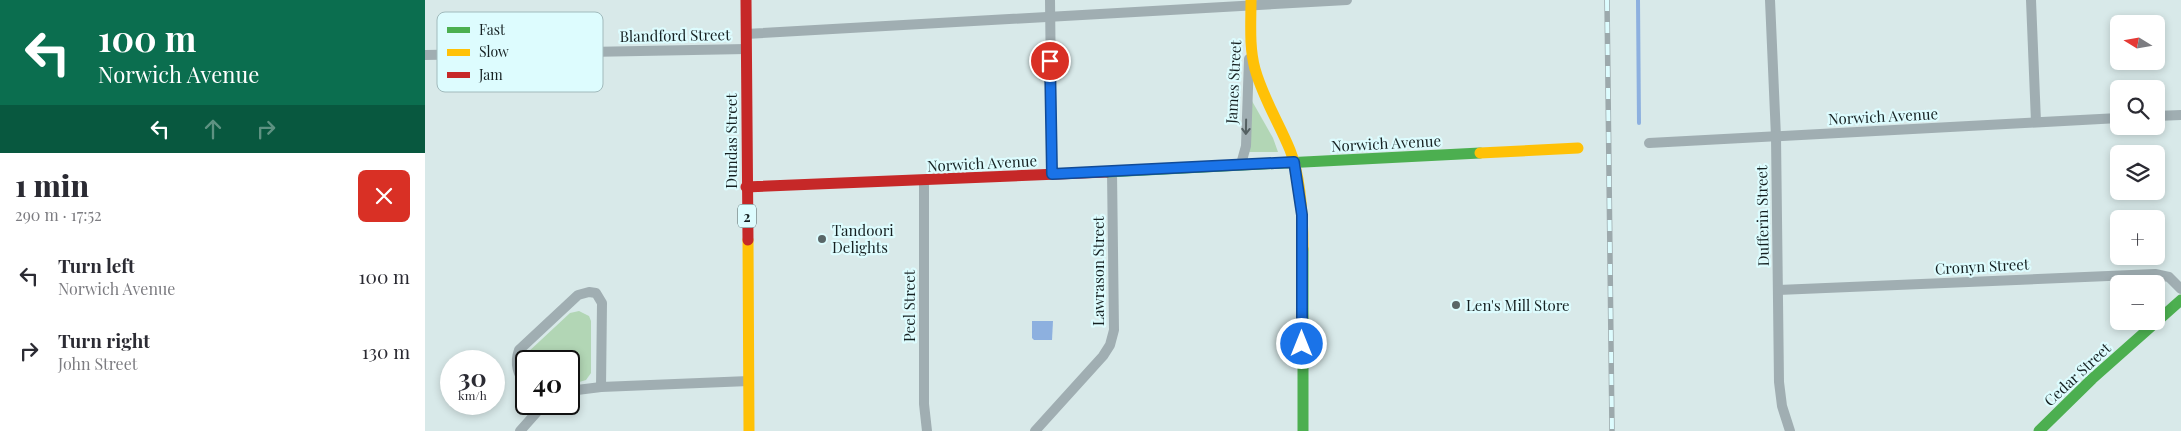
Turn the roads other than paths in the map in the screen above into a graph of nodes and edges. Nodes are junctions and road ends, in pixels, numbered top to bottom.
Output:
1 (746, 0) edge
2 (1050, 0) edge
3 (1347, 0) edge
4 (1770, 0) edge
5 (2031, 0) edge
6 (1251, 3) edge
7 (1050, 16) junction
8 (746, 34) junction
9 (1251, 43) junction
10 (746, 49) junction
11 (603, 51) edge
12 (2181, 115) edge
13 (2165, 116) edge
14 (2110, 118) edge
15 (2036, 122) junction
16 (1776, 137) junction
17 (1649, 143) dead end
18 (1578, 148) dead end
19 (1294, 162) junction
20 (1241, 164) junction
21 (1112, 172) junction
22 (1052, 174) junction
23 (924, 181) junction
24 (746, 188) junction
25 (2181, 289) edge
26 (1778, 290) junction
27 (2181, 300) edge
28 (519, 350) edge
29 (749, 381) junction
30 (601, 387) junction
31 (580, 390) edge
32 (532, 415) edge
33 (520, 431) edge
34 (749, 431) edge
35 (927, 431) edge
36 (1035, 431) edge
37 (1303, 431) edge
38 (1790, 431) edge
39 (2039, 431) edge

1 - 8 street, Dundas Street / 2
2 - 7 street
3 - 6 street
4 - 16 street, Dufferin Street
5 - 15 street
6 - 7 street
6 - 9 street, James Street
7 - 8 street
7 - 22 street
8 - 10 street, Dundas Street / 2
9 - 19 street
9 -> 20 street, James Street
10 - 11 street, Blandford Street
10 - 24 street, Dundas Street / 2
12 - 13 street
14 - 15 street, Norwich Avenue
15 - 16 street, Norwich Avenue
16 - 17 street, Norwich Avenue
16 - 26 street, Dufferin Street
18 - 19 street, Norwich Avenue
19 - 20 street, Norwich Avenue
19 - 37 street
20 - 21 street, Norwich Avenue
21 - 22 street, Norwich Avenue
21 - 36 street, Lawrason Street
22 - 23 street, Norwich Avenue
23 - 24 street, Norwich Avenue
23 - 35 street, Peel Street
24 - 29 street, Dundas Street / 2
25 - 26 street, Cronyn Street
26 - 38 street, Dufferin Street
27 - 39 street, Cedar Street
28 - 30 street
29 - 30 street
29 - 34 street, Dundas Street / 2
30 - 31 street
32 - 33 street

